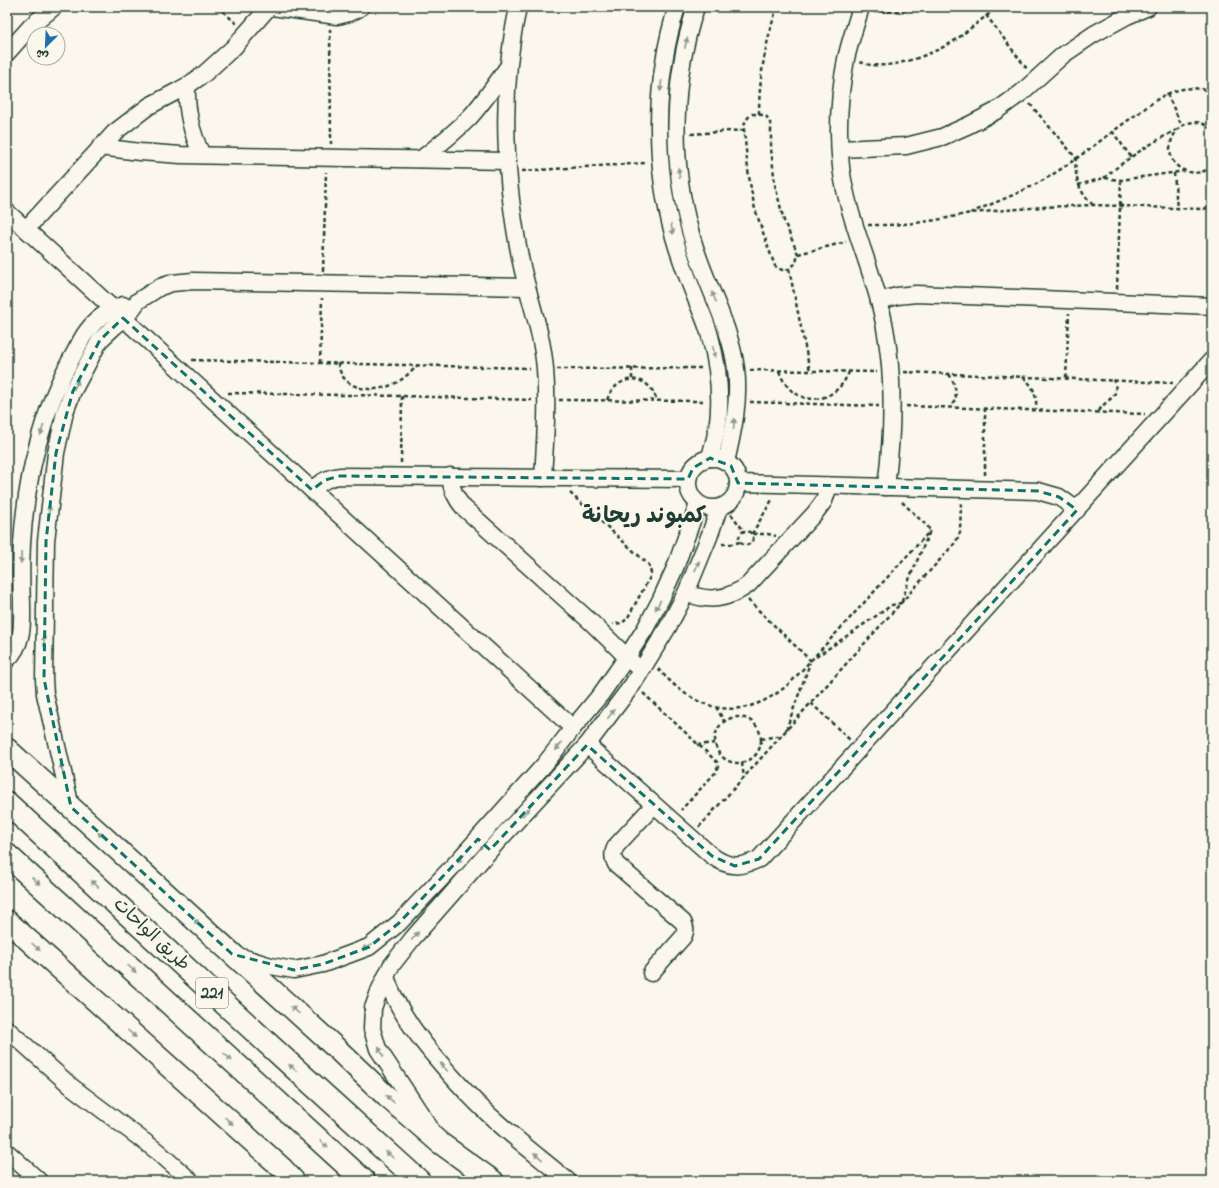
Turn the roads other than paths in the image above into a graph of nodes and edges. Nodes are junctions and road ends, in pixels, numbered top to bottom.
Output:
1 (54, 7) edge
2 (269, 7) edge
3 (272, 7) edge
4 (361, 7) edge
5 (518, 7) edge
6 (677, 7) edge
7 (696, 7) edge
8 (1148, 7) edge
9 (860, 10) edge
10 (7, 53) edge
11 (508, 67) junction
12 (187, 86) junction
13 (100, 147) junction
14 (840, 149) junction
15 (202, 155) junction
16 (421, 159) junction
17 (509, 166) junction
18 (7, 212) edge
19 (26, 229) junction
20 (527, 287) junction
21 (879, 301) junction
22 (1212, 306) edge
23 (118, 313) junction
24 (1212, 360) edge
25 (50, 407) junction
26 (66, 412) junction
27 (710, 458) junction
28 (726, 462) junction
29 (450, 476) junction
30 (548, 478) junction
31 (688, 479) junction
32 (738, 483) junction
33 (829, 486) junction
34 (886, 487) junction
35 (312, 490) junction
36 (698, 504) junction
37 (722, 507) junction
38 (1077, 510) junction
39 (686, 593) junction
40 (627, 657) junction
41 (7, 660) edge
42 (641, 672) junction
43 (573, 728) junction
44 (587, 745) junction
45 (7, 749) edge
46 (544, 765) junction
47 (558, 777) junction
48 (7, 803) edge
49 (654, 805) junction
50 (71, 807) junction
51 (478, 839) junction
52 (490, 850) junction
53 (7, 855) edge
54 (7, 921) edge
55 (232, 954) junction
56 (651, 973) dead end
57 (386, 977) junction
58 (7, 1029) edge
59 (440, 1143) junction
60 (7, 1152) edge
61 (292, 1177) edge
62 (39, 1181) edge
63 (191, 1181) edge
64 (364, 1181) edge
65 (419, 1181) edge
66 (479, 1181) edge
67 (493, 1181) edge
68 (568, 1181) edge

1 - 10 street
2 - 12 street
3 - 4 street
5 - 11 street
6 -> 27 street
28 -> 7 street
8 - 14 street
9 - 14 street
11 - 16 street
11 - 17 street
12 - 13 street
12 - 15 street
13 - 15 street
13 - 19 street
14 - 21 street
15 - 16 street
16 - 17 street
17 - 20 street
18 - 19 street
19 - 23 street
20 - 23 street
20 - 30 street
21 - 22 street
21 - 34 street
23 - 25 street
26 -> 23 street
23 - 35 street
24 - 38 street
25 - 26 street
25 -> 41 street
50 -> 26 street
27 - 28 street
27 - 31 street
28 - 32 street
29 - 30 street
29 - 35 street
29 - 40 street
30 - 31 street
31 - 36 street
32 - 33 street
32 - 37 street
33 - 34 street
33 - 39 street
34 - 38 street
35 - 43 street
36 - 37 street
36 -> 40 street
39 -> 37 street
38 - 49 street
39 - 42 street
40 - 42 street
40 - 43 street
44 -> 42 street
43 -> 46 street
44 - 47 street
44 - 49 street
45 - 50 main road
46 - 47 street
46 - 51 street
52 -> 47 street
65 -> 48 highway, طريق الواحات / 221
49 - 56 street
55 -> 50 main road
51 - 52 street
51 -> 55 street
57 -> 52 street
53 -> 64 highway, طريق الواحات / 221
54 -> 61 main road
59 -> 55 main road
59 -> 57 street
68 -> 57 street
58 - 63 street
59 - 66 street
59 - 67 main road
60 - 62 street

